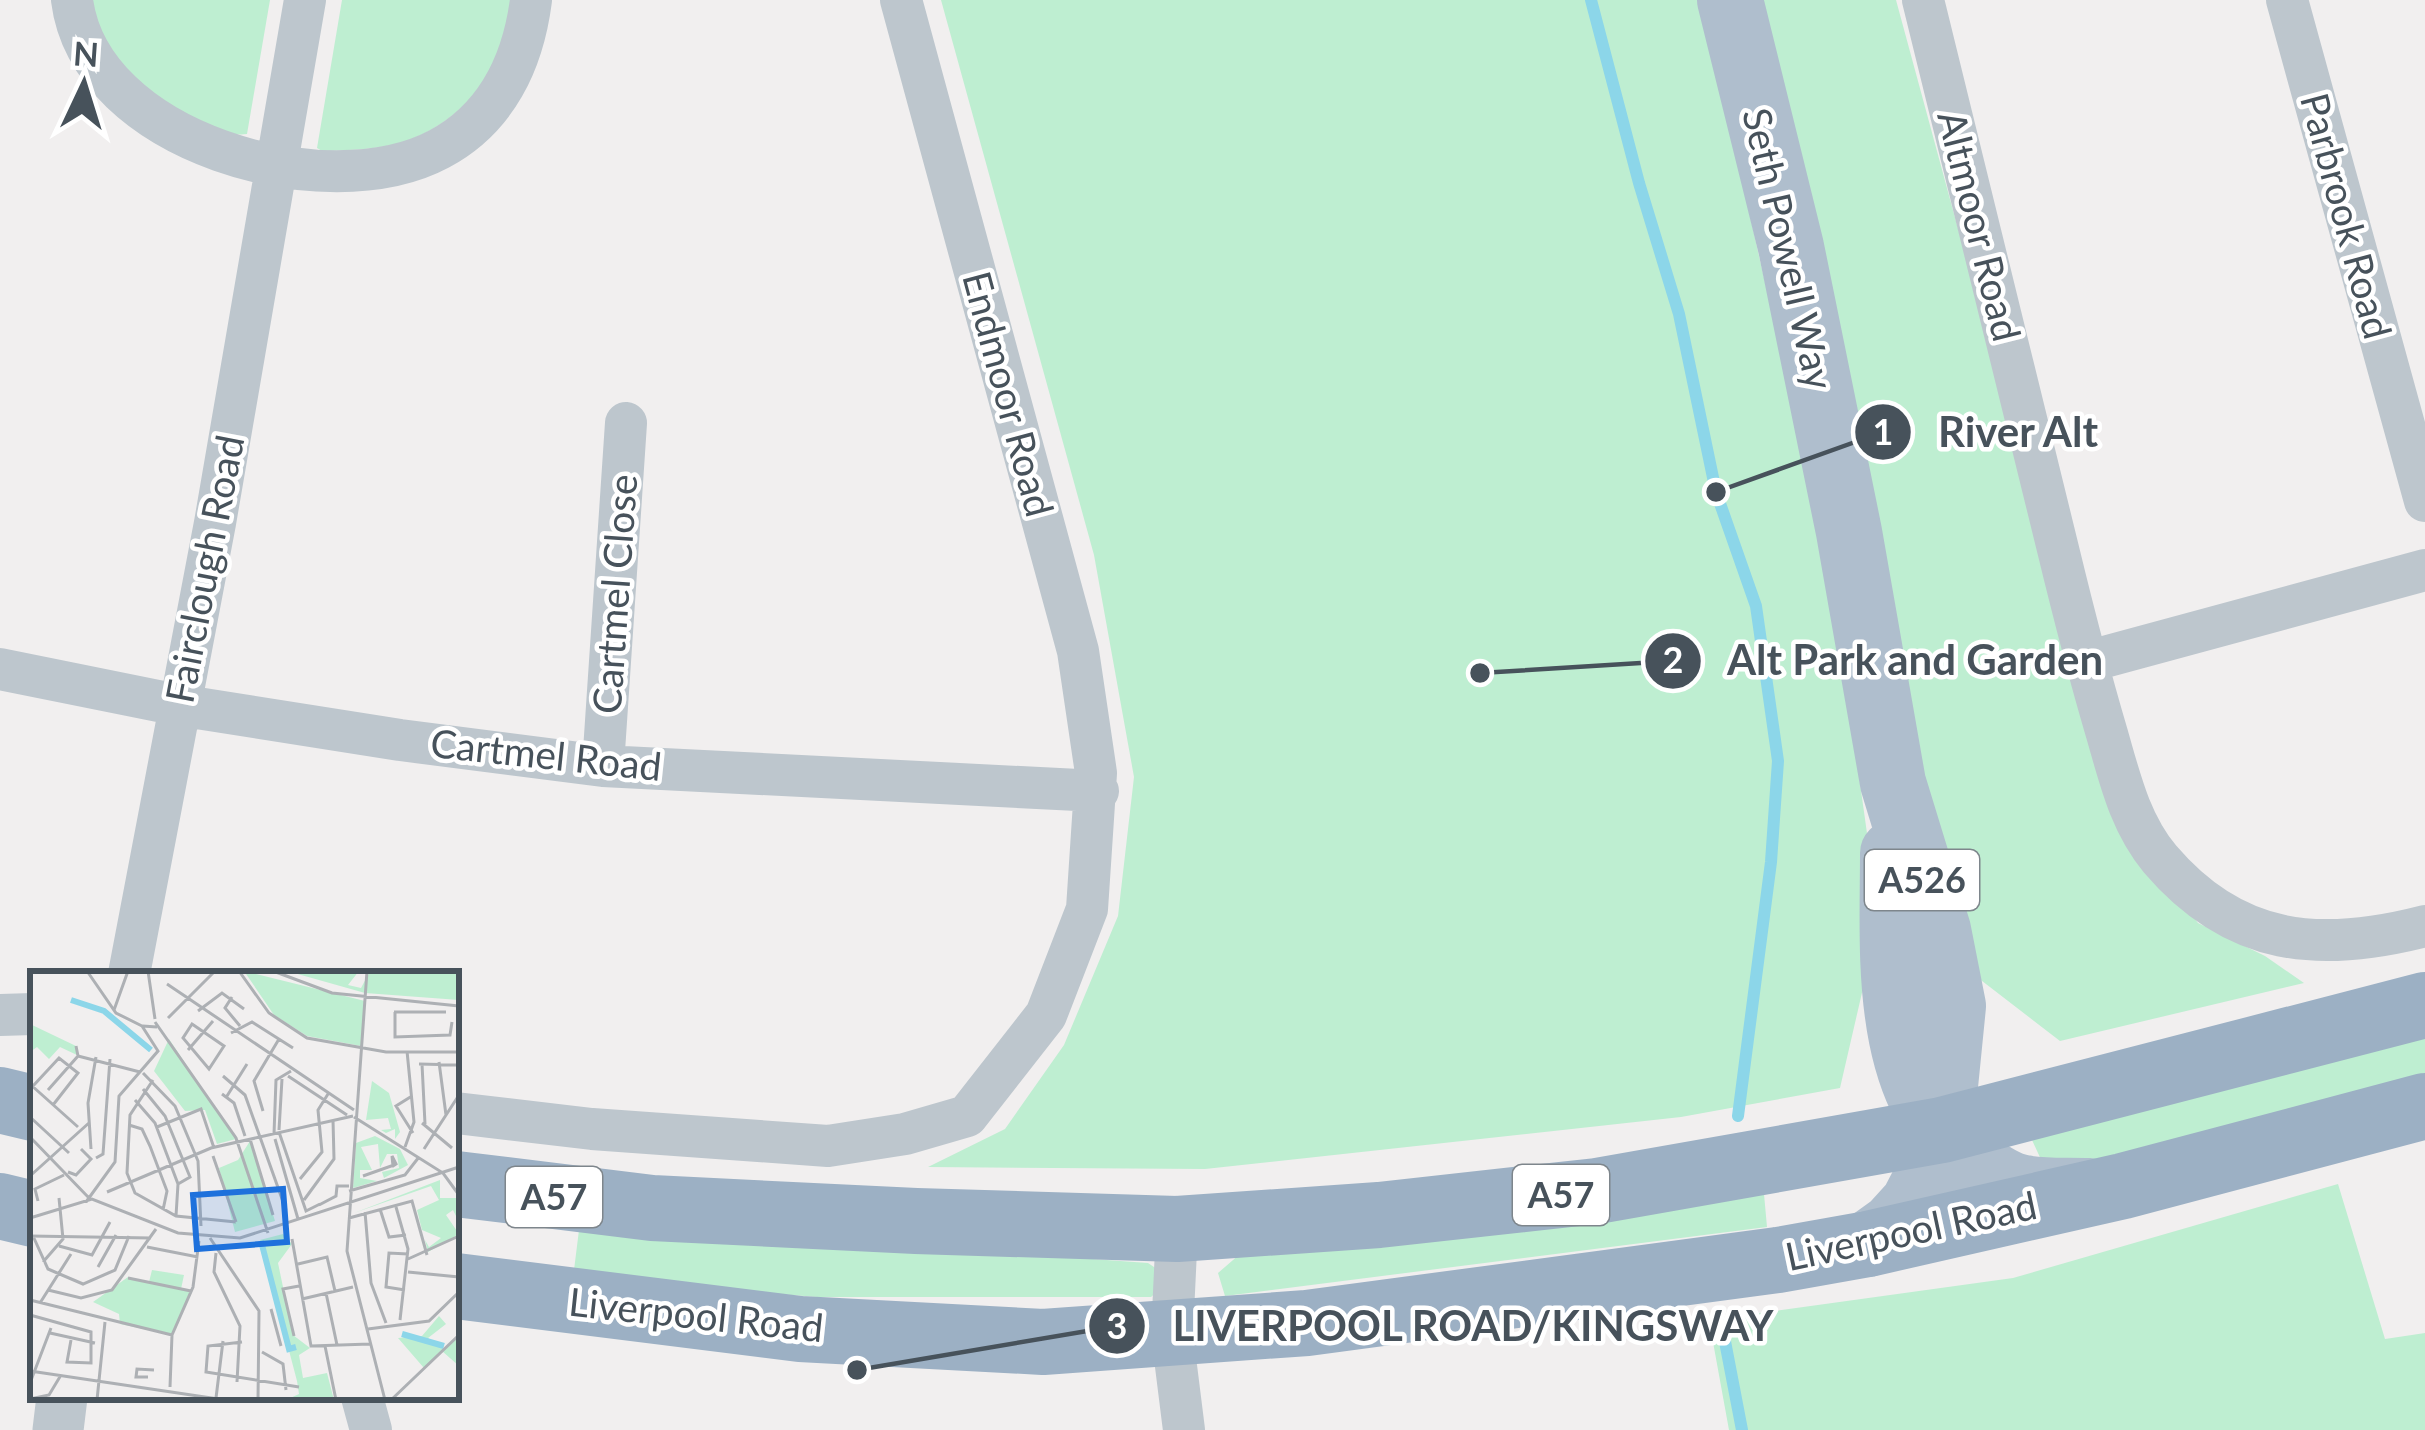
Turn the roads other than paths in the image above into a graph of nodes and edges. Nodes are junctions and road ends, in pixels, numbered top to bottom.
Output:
1 (71, 0) edge
2 (305, 0) edge
3 (531, 0) edge
4 (902, 0) edge
5 (1730, 0) edge
6 (1923, 0) edge
7 (2287, 0) edge
8 (279, 165) junction
9 (626, 423) dead end
10 (2425, 501) edge
11 (2425, 570) edge
12 (2086, 662) junction
13 (0, 669) edge
14 (178, 705) junction
15 (603, 766) junction
16 (1098, 790) junction
17 (2425, 926) edge
18 (130, 971) edge
19 (2425, 1005) edge
20 (30, 1014) edge
21 (0, 1015) edge
22 (0, 1100) edge
23 (2425, 1106) edge
24 (30, 1107) edge
25 (459, 1113) edge
26 (1942, 1130) junction
27 (459, 1184) edge
28 (2099, 1191) junction
29 (0, 1206) edge
30 (30, 1213) edge
31 (1178, 1229) junction
32 (1868, 1244) junction
33 (459, 1286) edge
34 (1172, 1334) junction
35 (62, 1400) edge
36 (363, 1400) edge
37 (58, 1430) edge
38 (370, 1430) edge
39 (1184, 1430) edge

1 - 8 street
2 - 8 street, Fairclough Road
3 - 8 street
4 - 16 street, Endmoor Road
5 - 26 main road, Seth Powell Way / A526
6 - 12 street, Altmoor Road
7 - 10 street, Parbrook Road
8 - 14 street, Fairclough Road
9 - 15 street, Cartmel Close
11 - 12 street
12 - 17 street
13 - 14 street, Cartmel Road
14 - 15 street, Cartmel Road
14 - 18 street, Fairclough Road
15 - 16 street, Cartmel Road
16 - 25 street
19 - 26 highway, A57
20 - 21 street
22 - 24 highway
23 - 28 highway, Liverpool Road / A57
26 - 28 main road, Seth Powell Way
26 - 31 highway, A57
26 - 32 main road
27 - 31 highway, A57
28 - 32 highway, Liverpool Road / A57
29 - 30 highway
31 - 34 street
32 - 34 highway, Liverpool Road / A57
33 - 34 highway, Liverpool Road / A57
34 - 39 street
35 - 37 street
36 - 38 street

